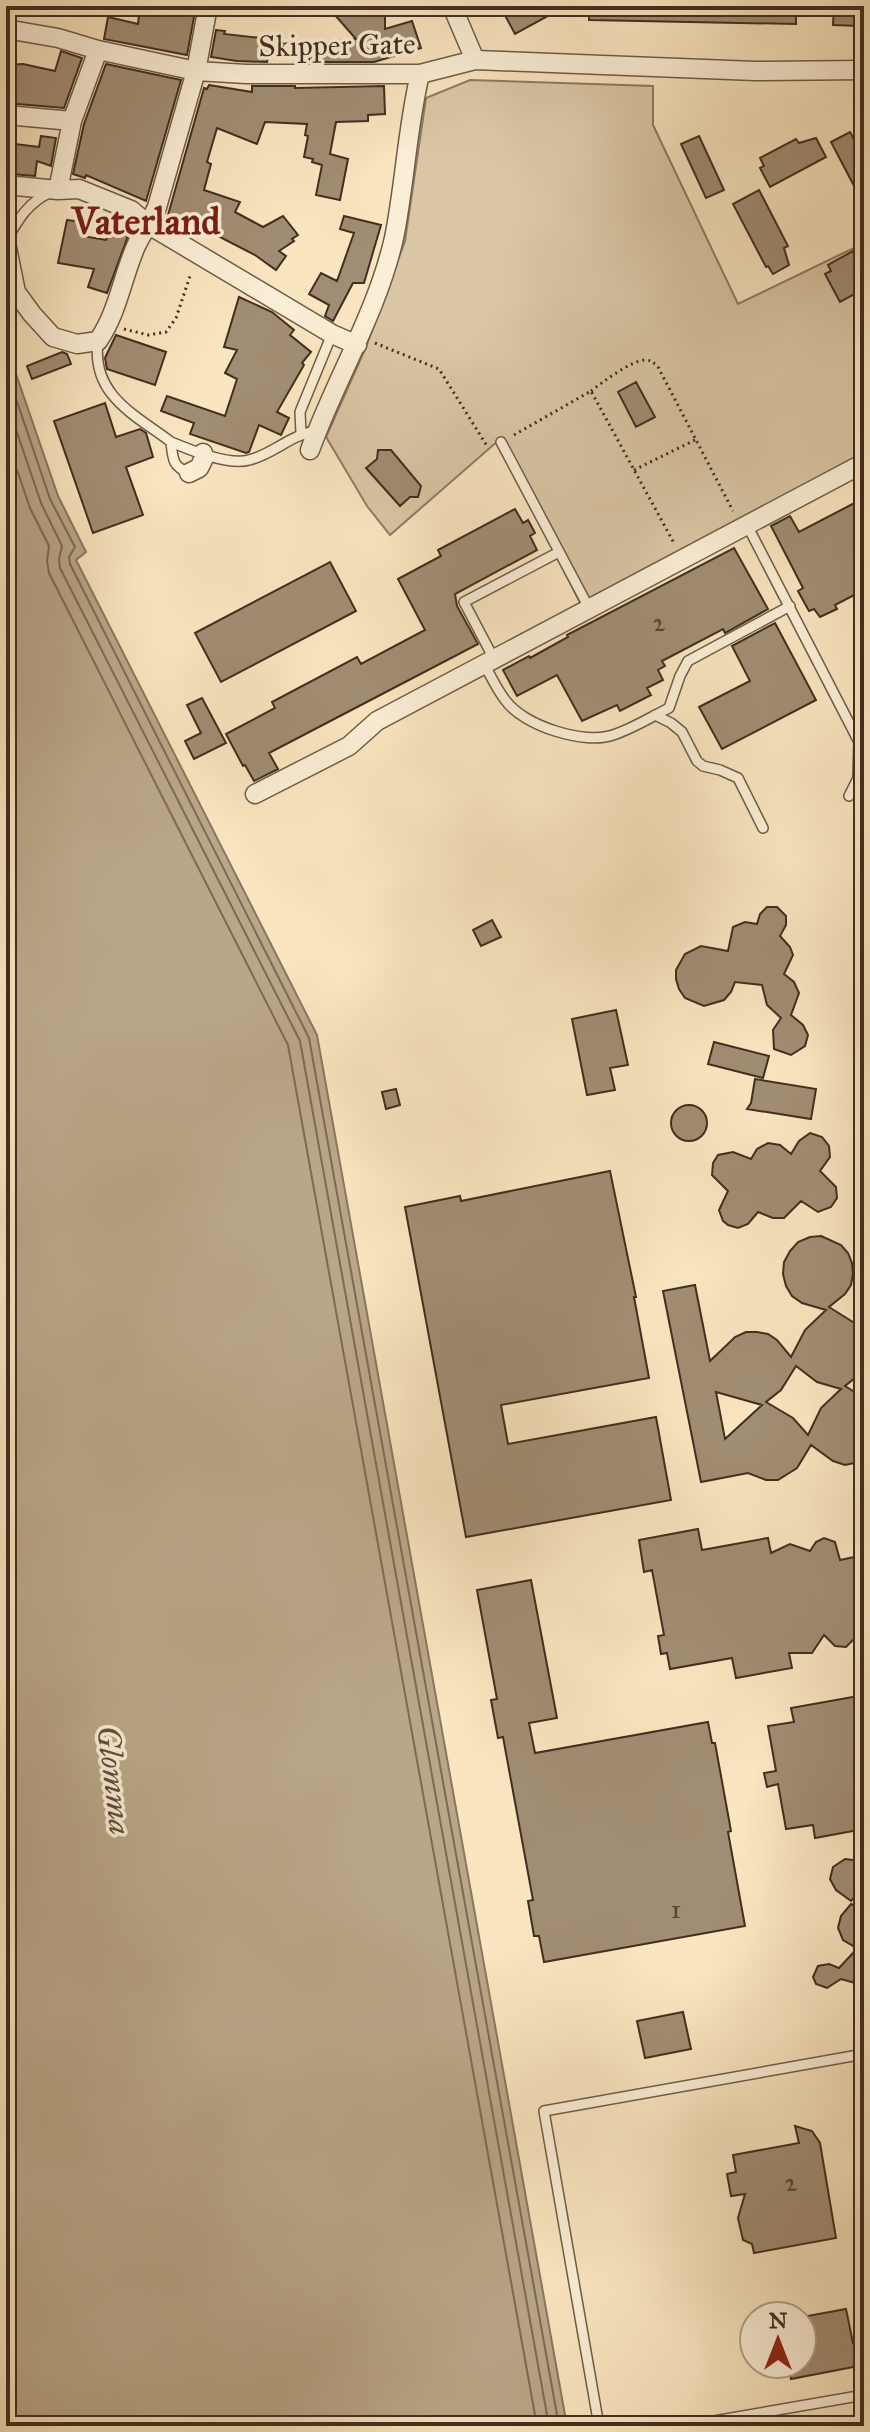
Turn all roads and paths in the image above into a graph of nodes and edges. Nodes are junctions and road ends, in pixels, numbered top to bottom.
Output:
1 (208, 6) edge
2 (452, 6) edge
3 (6, 29) edge
4 (98, 50) junction
5 (475, 60) junction
6 (864, 70) edge
7 (196, 71) junction
8 (420, 74) junction
9 (6, 115) edge
10 (72, 121) junction
11 (6, 185) edge
12 (58, 190) junction
13 (149, 225) junction
14 (6, 242) edge
15 (199, 254) junction
16 (110, 324) junction
17 (332, 334) junction
18 (98, 341) junction
19 (358, 341) junction
20 (591, 391) junction
21 (310, 438) junction
22 (695, 440) junction
23 (171, 442) junction
24 (503, 446) junction
25 (203, 453) junction
26 (864, 463) edge
27 (634, 470) junction
28 (189, 473) joint
29 (745, 526) junction
30 (559, 552) junction
31 (682, 559) junction
32 (790, 606) junction
33 (589, 608) junction
34 (489, 661) junction
35 (655, 715) junction
36 (255, 794) dead end
37 (849, 796) dead end
38 (763, 828) dead end
39 (864, 2054) edge
40 (864, 2395) edge
41 (599, 2426) edge
42 (685, 2426) edge

1 - 7 street
2 - 5 street
3 - 4 street, Skipper Gate
4 - 7 street, Skipper Gate
4 - 10 street
5 - 6 street, Skipper Gate
5 - 8 street, Skipper Gate
7 - 8 street, Skipper Gate
7 - 13 street
8 - 19 street
9 - 10 street
10 - 12 street
11 - 12 street
12 - 13 street
12 - 14 lane
13 - 15 street
13 - 16 street
14 - 18 street
15 - 16 path
15 - 17 street
16 - 18 street
17 - 19 street
17 - 21 lane
18 - 23 lane
19 - 21 street
19 - 24 path
20 - 22 path
20 - 24 path
20 - 27 path
21 - 25 lane
22 - 27 path
22 - 29 path
23 - 25 lane
23 - 28 lane
24 - 30 lane
25 - 28 street
26 - 29 street
27 - 31 path
29 - 31 street
29 - 32 lane
30 - 33 lane
30 - 34 lane
31 - 33 street
32 - 35 lane
32 - 37 lane
33 - 34 street
34 - 35 lane
34 - 36 street
35 - 38 lane
39 - 41 lane
40 - 42 lane

